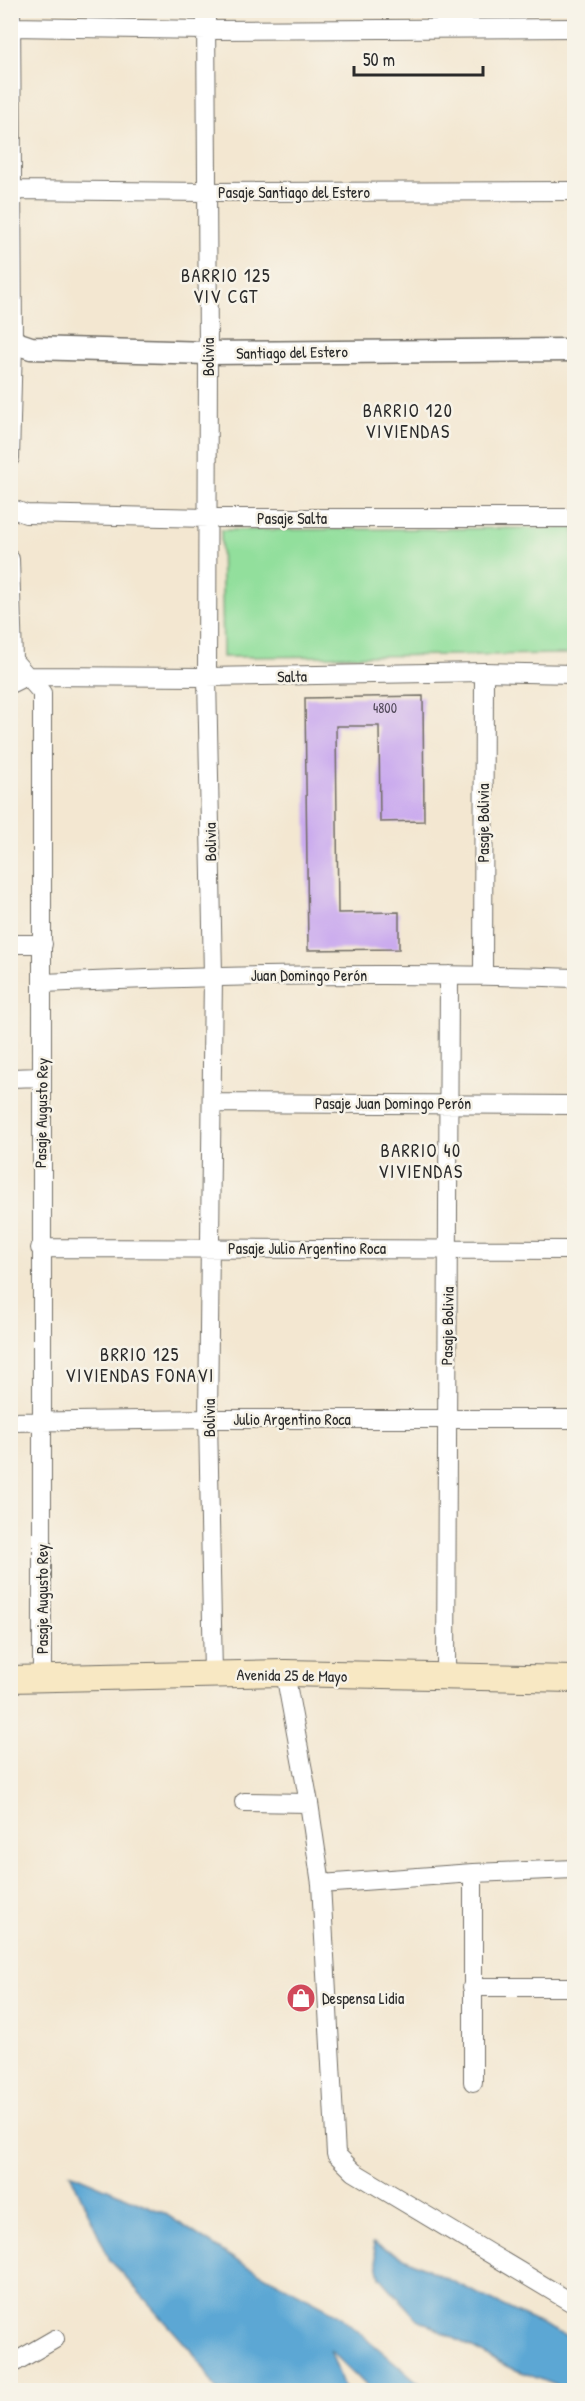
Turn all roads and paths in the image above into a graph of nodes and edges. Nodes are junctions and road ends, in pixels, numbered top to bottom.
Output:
1 (11, 10) edge
2 (206, 10) edge
3 (11, 27) edge
4 (574, 28) edge
5 (206, 30) junction
6 (13, 190) junction
7 (574, 191) edge
8 (207, 192) junction
9 (12, 342) edge
10 (574, 350) edge
11 (208, 353) junction
12 (10, 458) edge
13 (10, 508) edge
14 (574, 518) edge
15 (208, 519) junction
16 (10, 559) edge
17 (484, 672) junction
18 (574, 674) edge
19 (207, 677) junction
20 (19, 680) edge
21 (10, 944) edge
22 (43, 944) junction
23 (213, 975) junction
24 (449, 975) junction
25 (483, 975) junction
26 (574, 978) edge
27 (43, 983) junction
28 (41, 1077) junction
29 (10, 1078) edge
30 (212, 1103) junction
31 (449, 1103) junction
32 (574, 1105) edge
33 (40, 1248) junction
34 (211, 1248) junction
35 (448, 1248) junction
36 (574, 1250) edge
37 (208, 1419) junction
38 (446, 1419) junction
39 (574, 1419) edge
40 (41, 1421) junction
41 (10, 1422) edge
42 (285, 1673) junction
43 (213, 1674) junction
44 (42, 1678) junction
45 (446, 1678) junction
46 (10, 1679) edge
47 (574, 1679) edge
48 (244, 1802) dead end
49 (309, 1803) junction
50 (574, 1869) edge
51 (472, 1873) junction
52 (321, 1884) junction
53 (472, 1987) junction
54 (574, 1987) edge
55 (473, 2082) dead end
56 (574, 2304) edge
57 (56, 2339) dead end
58 (10, 2365) edge

1 - 3 street
2 - 5 street, Bolivia
3 - 5 street
3 - 6 street
4 - 5 street
5 - 8 street, Bolivia
6 - 8 street, Pasaje Santiago del Estero
6 - 9 street
7 - 8 street, Pasaje Santiago del Estero
8 - 11 street, Bolivia
9 - 11 street, Santiago del Estero
9 - 12 street
10 - 11 street, Santiago del Estero
11 - 15 street, Bolivia
13 - 15 street, Pasaje Salta
14 - 15 street, Pasaje Salta
15 - 19 street, Bolivia
16 - 20 street, Pasaje Augusto Rey
17 - 18 street, Salta
17 - 19 street, Salta
17 - 25 street, Pasaje Bolivia
19 - 20 street, Salta
19 - 23 street, Bolivia
20 - 22 street, Pasaje Augusto Rey
21 - 22 street
22 - 27 street, Pasaje Augusto Rey
23 - 24 street, Juan Domingo Perón
23 - 27 street, Juan Domingo Perón
23 - 30 street, Bolivia
24 - 25 street, Juan Domingo Perón
24 - 31 street, Pasaje Bolivia
25 - 26 street, Juan Domingo Perón
27 - 28 street, Pasaje Augusto Rey
28 - 29 street
28 - 33 street, Pasaje Augusto Rey
30 - 31 street, Pasaje Juan Domingo Perón
30 - 34 street, Bolivia
31 - 32 street, Pasaje Juan Domingo Perón
31 - 35 street, Pasaje Bolivia
33 - 34 street, Pasaje Julio Argentino Roca
33 - 40 street, Pasaje Augusto Rey
34 - 35 street, Pasaje Julio Argentino Roca
34 - 37 street, Bolivia
35 - 36 street, Pasaje Julio Argentino Roca
35 - 38 street, Pasaje Bolivia
37 - 38 street, Julio Argentino Roca
37 - 40 street, Julio Argentino Roca
37 - 43 street, Bolivia
38 - 39 street, Julio Argentino Roca
38 - 45 street, Pasaje Bolivia
40 - 41 street, Julio Argentino Roca
40 - 44 street, Pasaje Augusto Rey
42 - 43 main road, Avenida 25 de Mayo
42 - 45 main road, Avenida 25 de Mayo
42 - 49 street
43 - 44 main road, Avenida 25 de Mayo
44 - 46 main road, Avenida 25 de Mayo
45 - 47 main road, Avenida 25 de Mayo
48 - 49 street
49 - 52 street
50 - 51 street
51 - 52 street
51 - 53 street
52 - 56 street
53 - 54 street
53 - 55 street
57 - 58 street

